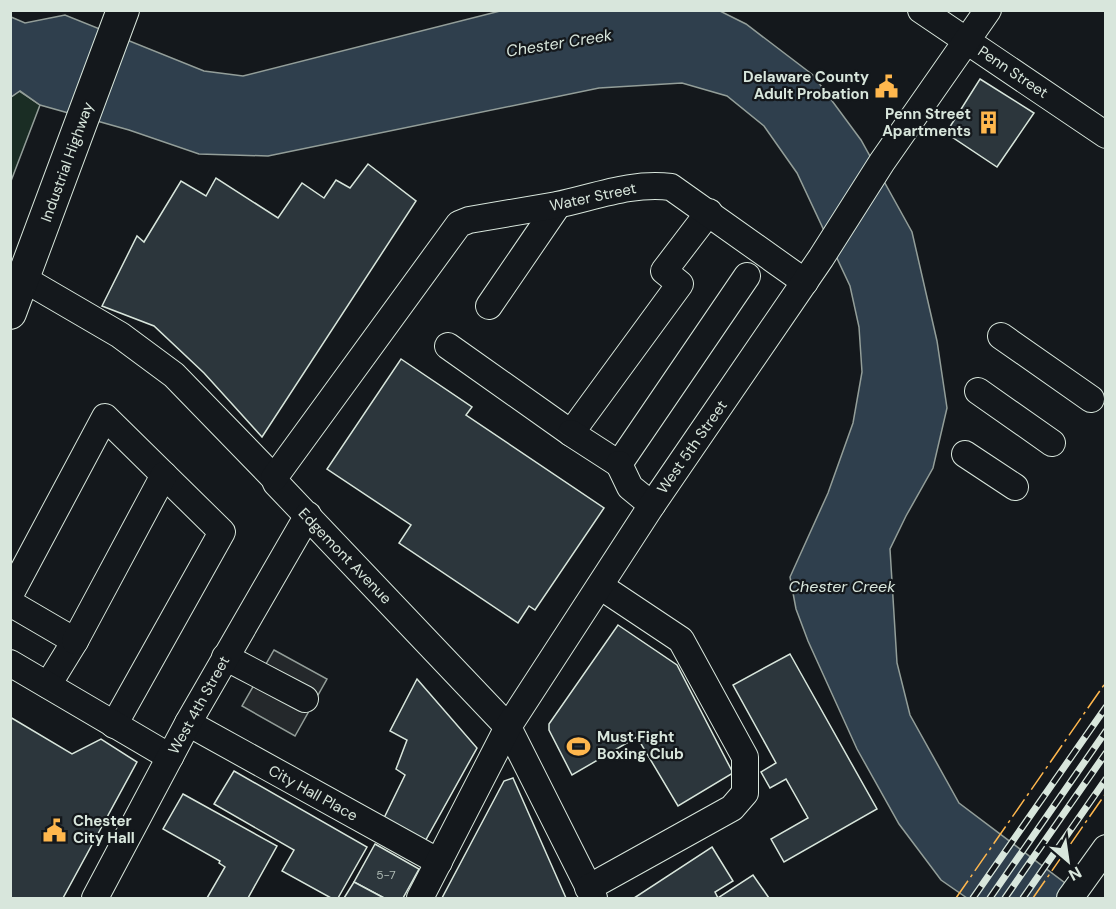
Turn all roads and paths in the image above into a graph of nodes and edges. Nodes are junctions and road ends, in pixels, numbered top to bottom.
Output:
1 (921, 10) edge
2 (988, 10) edge
3 (122, 11) edge
4 (967, 41) junction
5 (1106, 135) edge
6 (558, 205) junction
7 (709, 212) junction
8 (747, 276) dead end
9 (24, 279) junction
10 (805, 282) junction
11 (489, 306) dead end
12 (10, 313) edge
13 (1001, 336) dead end
14 (448, 346) dead end
15 (978, 391) dead end
16 (1091, 399) dead end
17 (571, 433) junction
18 (1052, 444) dead end
19 (965, 454) dead end
20 (619, 464) junction
21 (164, 475) junction
22 (274, 478) junction
23 (1015, 487) dead end
24 (652, 505) junction
25 (308, 515) junction
26 (600, 586) junction
27 (10, 596) edge
28 (10, 603) edge
29 (75, 641) junction
30 (225, 657) junction
31 (10, 663) edge
32 (48, 685) junction
33 (305, 699) dead end
34 (188, 723) junction
35 (114, 724) junction
36 (508, 727) junction
37 (170, 757) junction
38 (1102, 853) edge
39 (439, 862) junction
40 (591, 893) edge
41 (95, 898) edge
42 (420, 898) edge
43 (1070, 898) edge

1 - 4 street, Penn Street
2 - 4 street, West 5th Street
3 - 9 main road, Industrial Highway
4 - 5 street, Penn Street
4 - 10 street, West 5th Street
6 - 7 street, Water Street
6 - 11 street
6 - 22 street, Water Street
7 - 10 street, Water Street
7 - 17 street
8 - 20 street
9 - 12 main road, Industrial Highway
9 - 22 street, Edgemont Avenue
10 - 24 street, West 5th Street
13 - 16 street
14 - 17 street
15 - 18 street
17 - 20 street
19 - 23 street
20 - 24 street
21 - 27 street
21 - 29 street
21 - 35 street
22 - 25 street, Edgemont Avenue
24 - 26 street, West 5th Street
25 - 30 street, West 4th Street
25 - 36 street, Edgemont Avenue
26 - 36 street, West 5th Street
26 - 40 street
28 - 29 street
29 - 32 street
30 - 33 street
30 - 34 street, West 4th Street
31 - 32 street
32 - 35 street
34 - 37 street, West 4th Street
34 - 39 street, City Hall Place
35 - 37 street
36 - 39 street, West 5th Street
36 - 40 street, Edgemont Avenue
37 - 41 street, West 4th Street
38 - 43 street
39 - 42 street, West 5th Street

